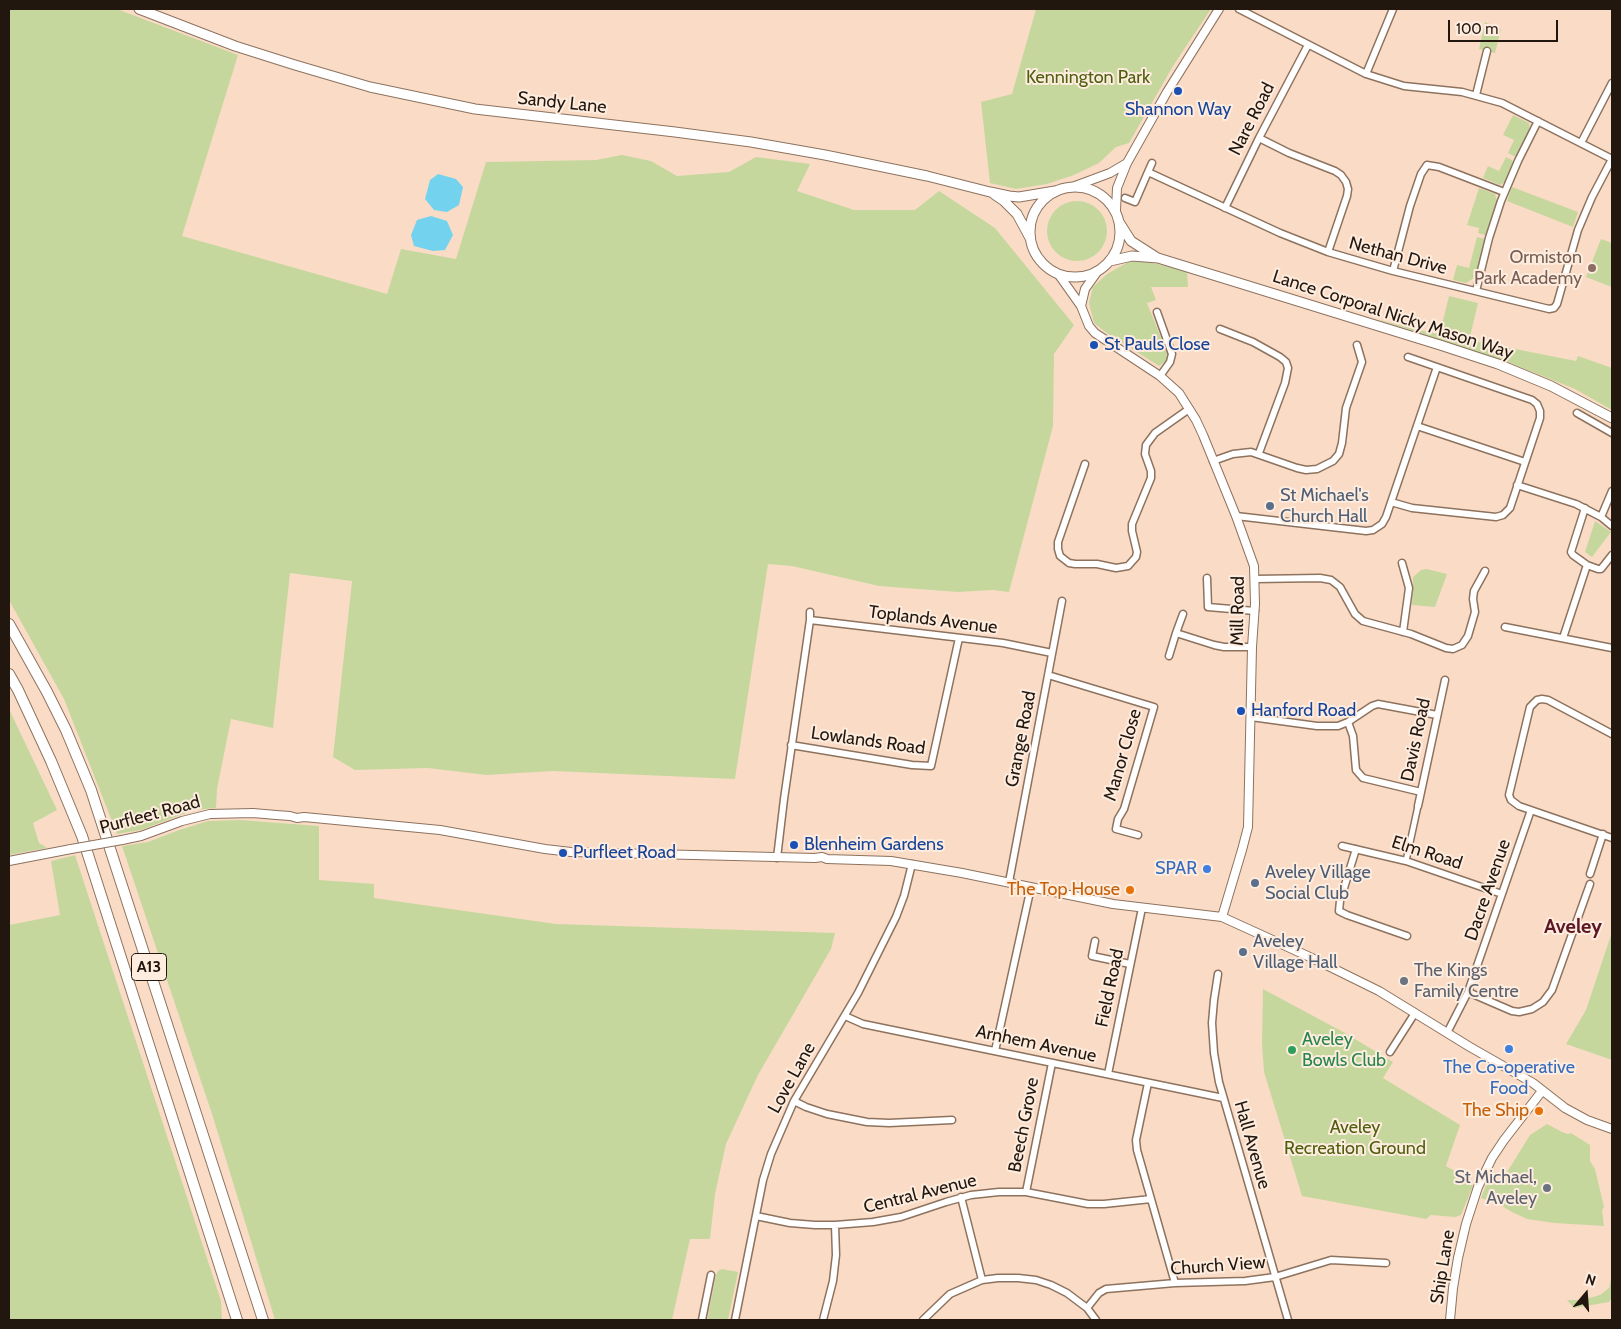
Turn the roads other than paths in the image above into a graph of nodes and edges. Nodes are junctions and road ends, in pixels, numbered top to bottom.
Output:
1 (139, 9) edge
2 (1219, 9) edge
3 (1239, 9) edge
4 (1393, 9) edge
5 (1308, 45) junction
6 (1487, 51) dead end
7 (1366, 74) junction
8 (1612, 83) edge
9 (1476, 96) junction
10 (1538, 121) junction
11 (1259, 138) junction
12 (1581, 143) junction
13 (1612, 159) edge
14 (1126, 163) junction
15 (1152, 163) dead end
16 (1148, 172) junction
17 (1075, 186) junction
18 (1054, 191) junction
19 (990, 192) junction
20 (1504, 192) junction
21 (1125, 198) dead end
22 (1224, 208) junction
23 (1116, 210) junction
24 (1119, 222) junction
25 (1030, 238) junction
26 (1328, 252) junction
27 (1158, 258) junction
28 (1110, 261) junction
29 (1393, 271) junction
30 (1097, 272) junction
31 (1059, 274) junction
32 (1476, 291) junction
33 (1080, 306) junction
34 (1157, 312) dead end
35 (1220, 329) dead end
36 (1357, 345) dead end
37 (1408, 357) dead end
38 (1437, 367) junction
39 (1160, 376) junction
40 (1189, 409) junction
41 (1577, 413) dead end
42 (1612, 418) edge
43 (1416, 426) junction
44 (1612, 432) edge
45 (1259, 453) junction
46 (1213, 461) junction
47 (1525, 462) junction
48 (1085, 464) dead end
49 (1517, 485) junction
50 (1612, 491) edge
51 (1391, 502) junction
52 (1585, 508) junction
53 (1236, 516) junction
54 (1601, 517) junction
55 (1612, 526) edge
56 (1612, 555) edge
57 (1402, 562) dead end
58 (1587, 565) junction
59 (1485, 571) dead end
60 (1207, 578) dead end
61 (1255, 579) junction
62 (1062, 601) dead end
63 (1255, 611) junction
64 (810, 612) dead end
65 (1182, 614) dead end
66 (810, 620) junction
67 (9, 624) edge
68 (1506, 627) dead end
69 (1176, 632) junction
70 (1403, 632) junction
71 (959, 638) junction
72 (1563, 638) junction
73 (1252, 647) junction
74 (1612, 648) edge
75 (1052, 653) junction
76 (1169, 656) dead end
77 (9, 674) edge
78 (1048, 675) junction
79 (1445, 680) dead end
80 (9, 682) edge
81 (18, 690) junction
82 (1437, 715) junction
83 (1251, 716) junction
84 (1348, 722) junction
85 (1612, 734) edge
86 (791, 745) junction
87 (1421, 792) junction
88 (1418, 806) joint
89 (1531, 810) junction
90 (1138, 834) dead end
91 (1603, 834) junction
92 (1612, 838) edge
93 (1342, 846) dead end
94 (1356, 849) junction
95 (777, 858) junction
96 (9, 861) edge
97 (1406, 861) junction
98 (912, 864) junction
99 (1590, 874) dead end
100 (1009, 882) junction
101 (1590, 884) dead end
102 (1031, 887) junction
103 (1502, 894) junction
104 (1142, 908) junction
105 (1222, 917) junction
106 (1407, 936) dead end
107 (1095, 941) dead end
108 (1130, 964) junction
109 (1218, 974) dead end
110 (1468, 992) junction
111 (1415, 1013) junction
112 (845, 1016) junction
113 (1448, 1033) junction
114 (995, 1051) junction
115 (1390, 1052) dead end
116 (1052, 1063) junction
117 (1108, 1074) junction
118 (1148, 1083) junction
119 (1542, 1091) junction
120 (1223, 1098) junction
121 (794, 1102) junction
122 (952, 1120) dead end
123 (1612, 1129) edge
124 (1026, 1192) junction
125 (961, 1198) junction
126 (1151, 1199) junction
127 (756, 1216) junction
128 (835, 1226) junction
129 (1386, 1263) dead end
130 (711, 1275) dead end
131 (1275, 1277) junction
132 (982, 1280) junction
133 (1175, 1283) junction
134 (1087, 1308) junction
135 (237, 1320) edge
136 (263, 1320) edge
137 (702, 1320) edge
138 (735, 1320) edge
139 (823, 1320) edge
140 (923, 1320) edge
141 (1096, 1320) edge
142 (1288, 1320) edge
143 (1450, 1320) edge

1 - 19 main road, Sandy Lane
2 - 14 street
3 - 5 street
4 - 7 street
5 - 7 street
5 - 11 street, Nare Road
6 - 9 street
7 - 9 street
8 - 12 street
9 - 10 street
10 - 12 street
10 - 20 street
11 - 22 street, Nare Road
11 - 26 street
12 - 13 street
13 - 32 street, Nethan Drive
14 - 17 street
14 - 23 street
15 - 16 street
16 - 21 street
16 - 22 street, Nethan Drive
17 - 18 main road
17 - 23 main road
18 - 19 main road, Sandy Lane
18 - 25 main road
19 - 25 main road, Sandy Lane
20 - 29 street
20 - 32 street
22 - 26 street, Nethan Drive
23 - 24 main road
24 - 27 main road, Lance Corporal Nicky Mason Way
24 - 28 main road
25 - 31 main road
26 - 29 street, Nethan Drive
27 - 28 main road, Lance Corporal Nicky Mason Way
27 - 42 main road, Lance Corporal Nicky Mason Way
28 - 30 main road
29 - 32 street, Nethan Drive
30 - 31 main road
30 - 33 street
31 - 33 street, Mill Road
33 - 39 street, Mill Road
34 - 39 street
35 - 45 street
36 - 45 street
37 - 38 street
38 - 43 street
38 - 47 street
39 - 40 street, Mill Road
40 - 46 street, Mill Road
40 - 48 street
41 - 44 street
43 - 47 street
43 - 51 street
45 - 46 street
46 - 53 street, Mill Road
47 - 49 street
49 - 51 street
49 - 52 street
50 - 54 street
51 - 53 street
52 - 54 street
52 - 58 street
53 - 61 street, Mill Road
54 - 55 street
56 - 58 street
57 - 70 street
58 - 72 street
59 - 70 street
60 - 63 street
61 - 63 street, Mill Road
61 - 70 street
62 - 75 street, Grange Road
63 - 73 street, Mill Road
64 - 66 street
65 - 69 street
66 - 71 street, Toplands Avenue
66 - 86 street
67 - 136 highway, A13
68 - 72 street
69 - 73 street
69 - 76 street
71 - 75 street, Toplands Avenue
71 - 86 street, Lowlands Road
72 - 74 street
73 - 83 street, Mill Road
75 - 78 street, Grange Road
77 - 81 highway, A13
78 - 90 street, Manor Close
78 - 100 street, Grange Road
79 - 82 street, Davis Road
80 - 81 highway
81 - 135 highway, A13
82 - 84 street
82 - 87 street, Davis Road
83 - 84 street
83 - 105 street, Mill Road
84 - 87 street
85 - 89 street
86 - 95 street
87 - 88 street, Davis Road
88 - 97 street
89 - 91 street
89 - 103 street, Dacre Avenue
91 - 92 street
91 - 99 street
93 - 94 street, Elm Road
94 - 97 street, Elm Road
94 - 106 street
95 - 96 street, Purfleet Road, bridge
95 - 98 street, Purfleet Road
97 - 103 street, Elm Road
98 - 100 street
98 - 112 street, Love Lane
100 - 102 street
101 - 110 street
102 - 104 street
102 - 114 street
103 - 110 street, Dacre Avenue
104 - 105 street
104 - 108 street, Field Road
105 - 111 street
107 - 108 street
108 - 117 street, Field Road
109 - 120 street, Hall Avenue
110 - 113 street, Dacre Avenue
111 - 113 street
111 - 115 street
112 - 114 street, Arnhem Avenue
112 - 121 street, Love Lane
113 - 119 street
114 - 116 street, Arnhem Avenue
116 - 117 street, Arnhem Avenue
116 - 124 street, Beech Grove
117 - 118 street, Arnhem Avenue
118 - 120 street, Arnhem Avenue
118 - 126 street
119 - 123 street
119 - 143 street, Ship Lane
120 - 131 street, Hall Avenue
121 - 122 street
121 - 127 street, Love Lane
124 - 125 street, Central Avenue
124 - 126 street, Central Avenue
125 - 128 street, Central Avenue
125 - 132 street
126 - 133 street
127 - 128 street, Central Avenue
127 - 138 street, Love Lane
128 - 139 street
129 - 131 street, Church View
130 - 137 street
131 - 133 street, Church View
131 - 142 street, Hall Avenue
132 - 134 street
132 - 140 street
133 - 134 street, Church View
134 - 141 street

